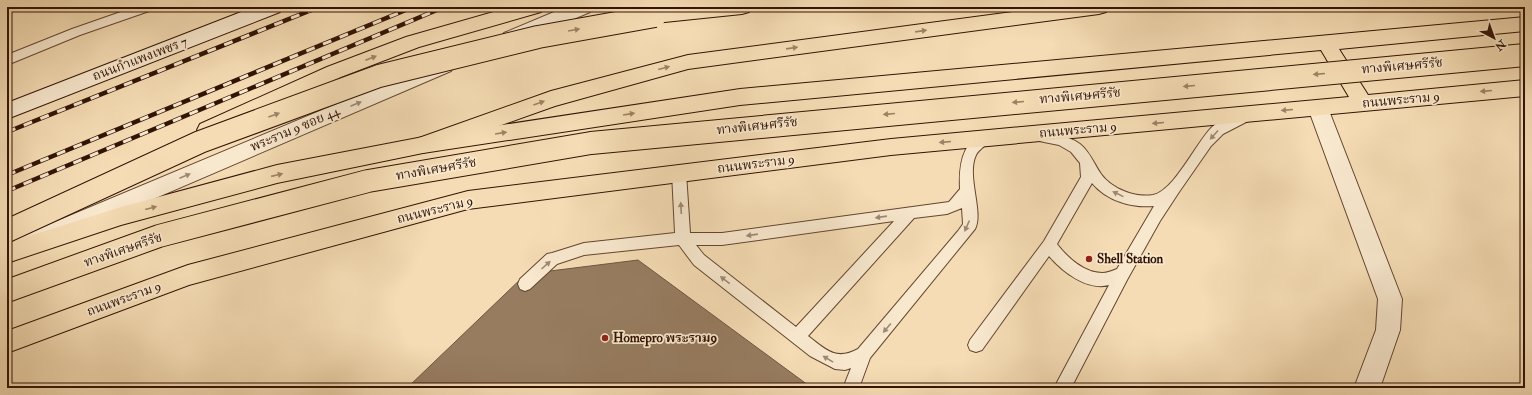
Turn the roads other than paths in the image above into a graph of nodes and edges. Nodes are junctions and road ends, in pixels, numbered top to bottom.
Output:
1 (148, 7) edge
2 (273, 7) edge
3 (534, 7) edge
4 (584, 7) edge
5 (742, 7) edge
6 (1099, 7) edge
7 (1525, 24) edge
8 (1326, 43) junction
9 (1525, 55) edge
10 (7, 60) edge
11 (1525, 88) edge
12 (1363, 103) junction
13 (1318, 108) junction
14 (7, 111) edge
15 (1247, 114) junction
16 (1034, 135) junction
17 (984, 139) junction
18 (423, 145) junction
19 (1087, 162) junction
20 (679, 173) junction
21 (967, 191) junction
22 (1173, 191) junction
23 (910, 213) junction
24 (7, 230) edge
25 (683, 239) junction
26 (1049, 245) junction
27 (7, 252) edge
28 (1122, 275) junction
29 (7, 291) edge
30 (517, 291) edge
31 (798, 337) junction
32 (7, 342) edge
33 (976, 345) dead end
34 (864, 354) junction
35 (851, 388) edge
36 (1062, 388) edge
37 (1367, 388) edge

1 - 10 lane
2 - 14 street, ถนนกำแพงเพชร 7
24 -> 3 main road
27 -> 4 street, พระราม 9 ซอย 44
24 -> 5 main road, bridge
18 -> 6 main road
7 - 8 main road
8 - 12 main road
18 -> 8 main road
9 -> 29 main road, ทางพิเศษศรีรัช, bridge
11 -> 12 main road, ถนนพระราม 9
12 - 13 main road, ถนนพระราม 9
13 -> 15 main road, ถนนพระราม 9
13 - 37 street
15 -> 16 main road, ถนนพระราม 9
15 -> 22 lane
16 - 17 main road, ถนนพระราม 9
16 - 19 lane
17 -> 20 main road, ถนนพระราม 9
17 - 21 lane
27 -> 18 main road
22 -> 19 lane
19 - 26 lane
25 -> 20 lane
20 - 32 main road, ถนนพระราม 9
21 - 23 lane
21 -> 34 lane
22 - 28 lane
23 -> 25 lane
23 - 31 lane
30 -> 25 lane
31 -> 25 lane
26 - 28 lane
26 - 33 lane
28 - 36 lane
34 -> 31 lane
34 - 35 lane

